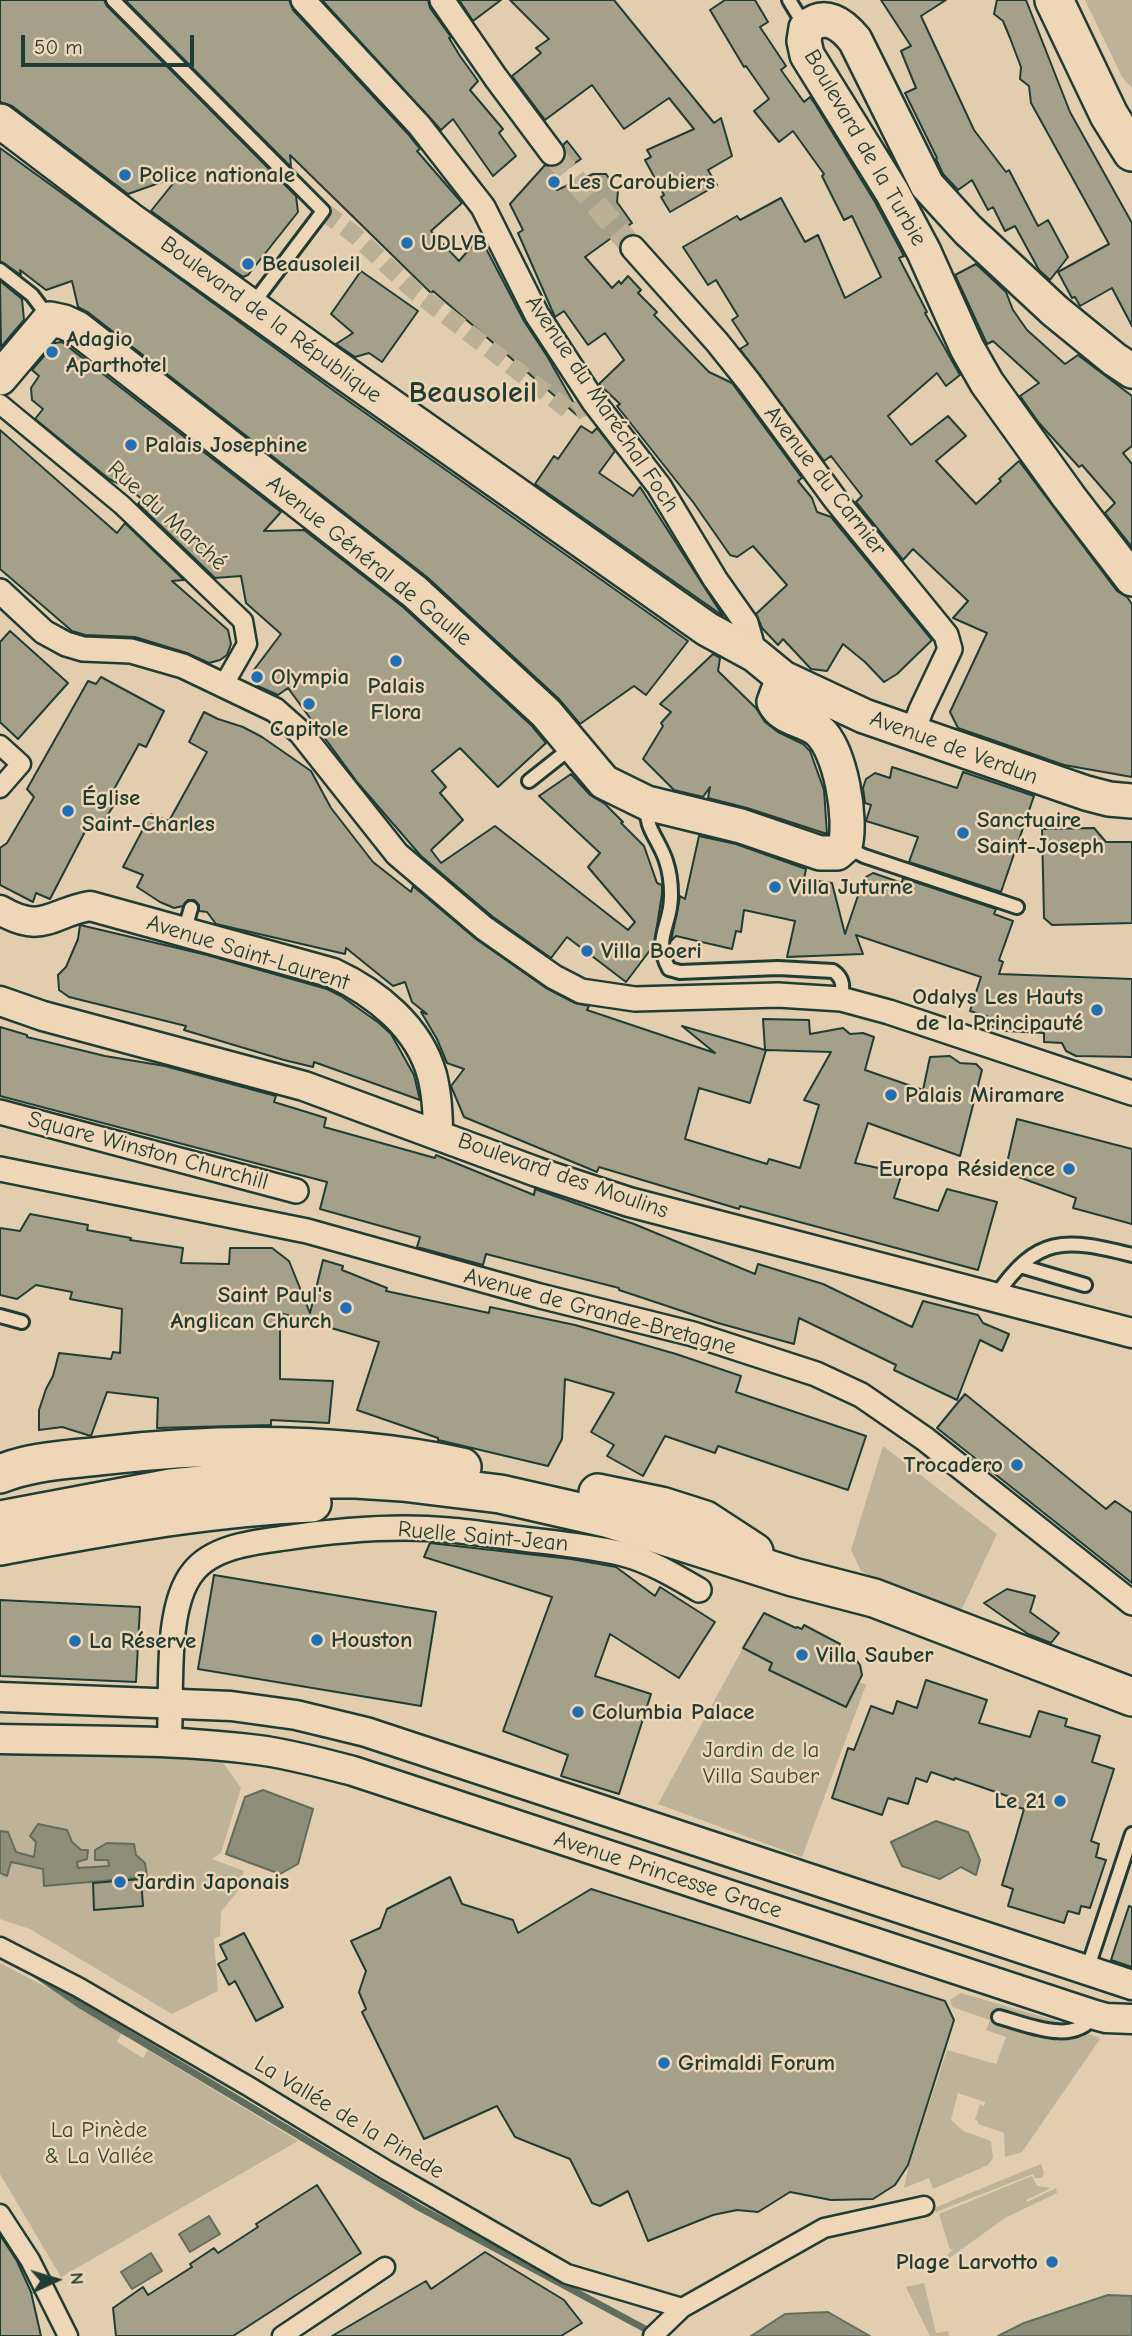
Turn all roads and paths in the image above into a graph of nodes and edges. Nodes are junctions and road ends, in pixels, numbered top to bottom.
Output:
1 (113, 0) edge
2 (303, 0) edge
3 (442, 0) edge
4 (789, 0) edge
5 (1054, 0) edge
6 (806, 28) junction
7 (0, 121) edge
8 (1132, 151) edge
9 (552, 153) tunnel mouth
10 (633, 248) tunnel mouth
11 (0, 270) edge
12 (251, 305) junction
13 (50, 319) junction
14 (1132, 371) edge
15 (0, 377) edge
16 (0, 404) edge
17 (1132, 579) edge
18 (0, 591) edge
19 (755, 655) junction
20 (783, 678) junction
21 (223, 686) junction
22 (912, 734) junction
23 (0, 745) edge
24 (574, 745) junction
25 (529, 781) dead end
26 (0, 788) edge
27 (1132, 801) edge
28 (647, 803) junction
29 (841, 850) junction
30 (1017, 907) dead end
31 (4, 913) edge
32 (841, 999) junction
33 (0, 1000) edge
34 (1132, 1093) edge
35 (0, 1112) edge
36 (438, 1134) junction
37 (0, 1169) edge
38 (296, 1191) dead end
39 (1132, 1255) edge
40 (1020, 1266) junction
41 (1085, 1285) dead end
42 (995, 1297) junction
43 (0, 1316) edge
44 (22, 1322) dead end
45 (1132, 1333) edge
46 (0, 1474) edge
47 (463, 1489) junction
48 (0, 1520) edge
49 (0, 1546) edge
50 (793, 1577) junction
51 (699, 1590) dead end
52 (1132, 1603) edge
53 (1130, 1693) edge
54 (0, 1697) edge
55 (171, 1704) junction
56 (203, 1705) junction
57 (0, 1739) edge
58 (169, 1743) junction
59 (200, 1745) junction
60 (1132, 1834) edge
61 (0, 1947) edge
62 (1087, 1970) junction
63 (1125, 1983) edge
64 (1102, 2015) edge
65 (999, 2017) dead end
66 (924, 2206) dead end
67 (0, 2214) edge
68 (385, 2267) dead end
69 (682, 2308) junction
70 (68, 2336) edge
71 (282, 2336) edge
72 (653, 2336) edge

1 - 12 lane
2 - 19 street, Avenue du Maréchal Foch
3 - 9 street
4 - 6 lane
5 - 8 main road
6 - 14 main road, Boulevard de la Turbie
6 - 17 main road, Boulevard de la Turbie
7 - 12 main road, Boulevard de la République
10 - 22 street, Avenue du Carnier
11 - 13 lane
12 - 19 main road, Boulevard de la République
13 - 15 main road
13 - 24 main road, Avenue Général de Gaulle
16 - 21 street, Rue du Marché
18 - 21 street
19 - 20 main road, Boulevard de la République
20 - 22 main road, Avenue de Verdun
20 - 29 main road
21 - 32 street
22 - 27 main road, Avenue de Verdun
23 - 26 street
24 - 25 lane
24 - 28 main road, Avenue Général de Gaulle
28 - 29 main road, Avenue Général de Gaulle
28 - 32 lane
29 - 30 lane
31 - 36 street, Avenue Saint-Laurent
32 - 34 street
33 - 36 street, Boulevard des Moulins
35 - 38 street, Square Winston Churchill
36 - 42 street, Boulevard des Moulins
37 - 52 street, Avenue de Grande-Bretagne
39 - 40 lane
40 - 41 lane
40 - 42 lane
42 - 45 street, Boulevard des Moulins
43 - 44 lane
46 - 50 main road
47 - 48 main road
47 - 49 main road
47 - 50 main road
50 - 53 main road
51 - 55 street, Ruelle Saint-Jean
54 - 55 street, Avenue Princesse Grace
55 - 56 street, Avenue Princesse Grace
55 - 58 street, Ruelle Saint-Jean
56 - 59 street
56 - 62 street, Avenue Princesse Grace
57 - 58 street, Avenue Princesse Grace
58 - 59 street, Avenue Princesse Grace
59 - 64 street, Avenue Princesse Grace
60 - 62 lane
61 - 69 street, La Vallée de la Pinède
62 - 63 street, Avenue Princesse Grace
62 - 64 street
63 - 64 street
64 - 65 lane
66 - 69 street
67 - 70 street
68 - 71 street
69 - 72 street

